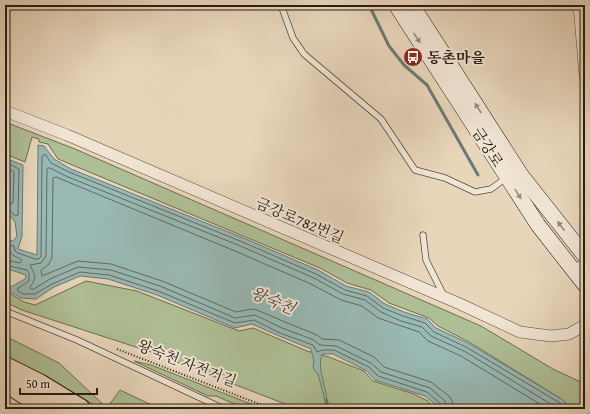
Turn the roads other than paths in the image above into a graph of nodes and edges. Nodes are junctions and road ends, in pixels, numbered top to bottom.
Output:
1 (281, 5) edge
2 (396, 5) edge
3 (412, 5) edge
4 (579, 5) edge
5 (585, 76) edge
6 (5, 111) edge
7 (508, 177) junction
8 (423, 235) dead end
9 (585, 256) edge
10 (580, 268) edge
11 (585, 284) edge
12 (445, 298) junction
13 (5, 312) edge
14 (585, 325) edge
15 (5, 367) edge
16 (5, 382) edge
17 (48, 409) edge
18 (80, 409) edge
19 (224, 409) edge

1 - 7 lane
2 -> 7 street, 금강로
9 -> 3 street, 금강로
4 - 5 street
6 - 12 street, 금강로782번길
7 -> 10 street, 금강로
8 - 12 lane
10 - 11 street, 금강로
12 - 14 street, 금강로782번길
13 - 19 lane
15 - 18 highway
16 - 17 highway

